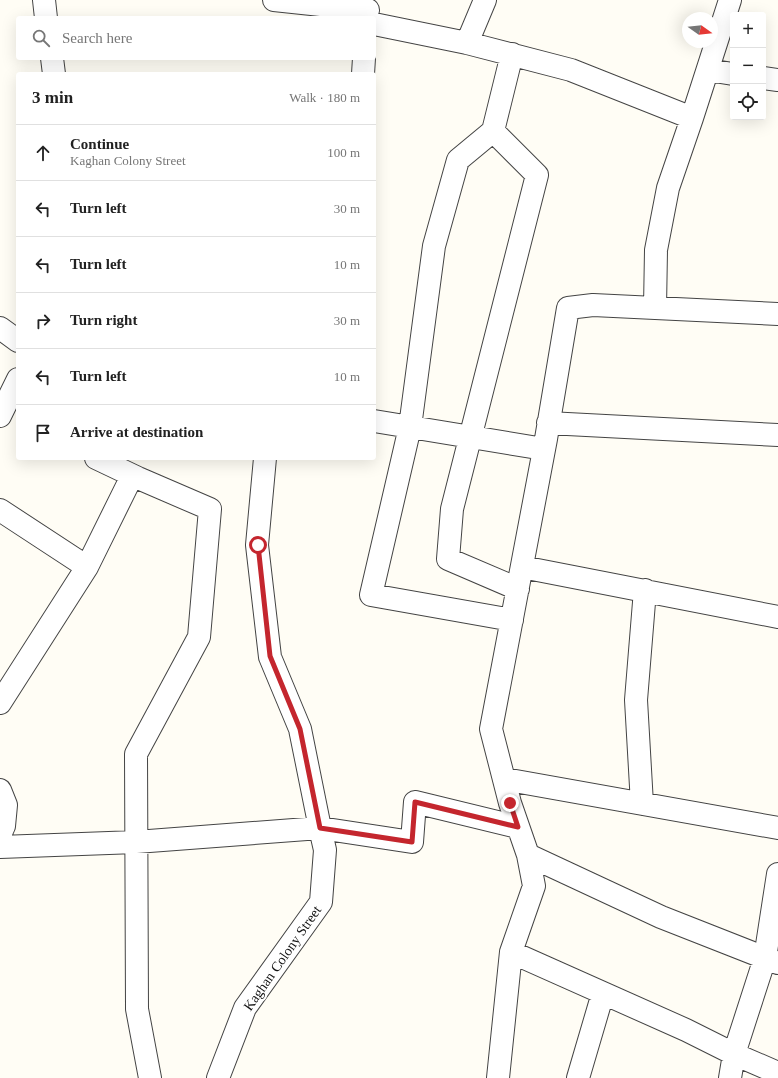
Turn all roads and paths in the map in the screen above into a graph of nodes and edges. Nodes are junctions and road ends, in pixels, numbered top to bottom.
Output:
1 (44, 0) edge
2 (274, 0) edge
3 (485, 0) edge
4 (730, 0) edge
5 (369, 13) edge
6 (46, 16) edge
7 (467, 42) junction
8 (512, 54) junction
9 (52, 60) edge
10 (364, 60) edge
11 (708, 70) junction
12 (54, 72) edge
13 (363, 72) edge
14 (730, 74) edge
15 (766, 78) edge
16 (778, 80) edge
17 (692, 118) junction
18 (493, 131) junction
19 (655, 308) junction
20 (778, 314) edge
21 (0, 328) edge
22 (16, 339) edge
23 (16, 386) edge
24 (7, 416) edge
25 (376, 422) edge
26 (548, 423) junction
27 (410, 427) junction
28 (778, 435) edge
29 (470, 437) junction
30 (544, 449) junction
31 (100, 460) edge
32 (264, 460) edge
33 (132, 476) junction
34 (0, 510) edge
35 (87, 567) junction
36 (522, 567) junction
37 (518, 589) junction
38 (645, 590) junction
39 (778, 617) edge
40 (512, 620) junction
41 (0, 703) edge
42 (504, 779) junction
43 (0, 790) edge
44 (642, 804) junction
45 (518, 827) junction
46 (320, 828) junction
47 (778, 828) edge
48 (0, 835) edge
49 (136, 842) junction
50 (0, 846) edge
51 (528, 855) junction
52 (778, 874) edge
53 (511, 952) junction
54 (771, 960) edge
55 (603, 993) junction
56 (734, 1054) junction
57 (778, 1073) edge
58 (150, 1078) edge
59 (218, 1078) edge
60 (498, 1078) edge
61 (578, 1078) edge
62 (730, 1078) edge

1 - 6 street
2 - 5 street
3 - 7 street
4 - 11 street
5 - 7 street
7 - 8 street
8 - 17 street
8 - 18 street
9 - 12 street
10 - 13 street
11 - 14 street
11 - 17 street
15 - 16 street
17 - 19 street
18 - 27 street
18 - 29 street
19 - 20 street
19 - 26 street
21 - 22 street
23 - 24 street
25 - 27 street
26 - 28 street
26 - 30 street
27 - 29 street
27 - 40 street
29 - 30 street
29 - 37 street
30 - 36 street
31 - 33 street
32 - 46 street, Kaghan Colony Street
33 - 35 street
33 - 49 street
34 - 35 street
35 - 41 street
36 - 37 street
36 - 38 street
37 - 40 street
38 - 39 street
38 - 44 street
40 - 42 street
42 - 44 street
42 - 45 street
43 - 48 street
44 - 47 street
45 - 46 street
45 - 51 street
46 - 49 street
46 - 59 street, Kaghan Colony Street
49 - 50 street
49 - 58 street
51 - 53 street
51 - 54 street
52 - 54 street
53 - 55 street
53 - 60 street
54 - 56 street
55 - 56 street
55 - 61 street
56 - 57 street
56 - 62 street

